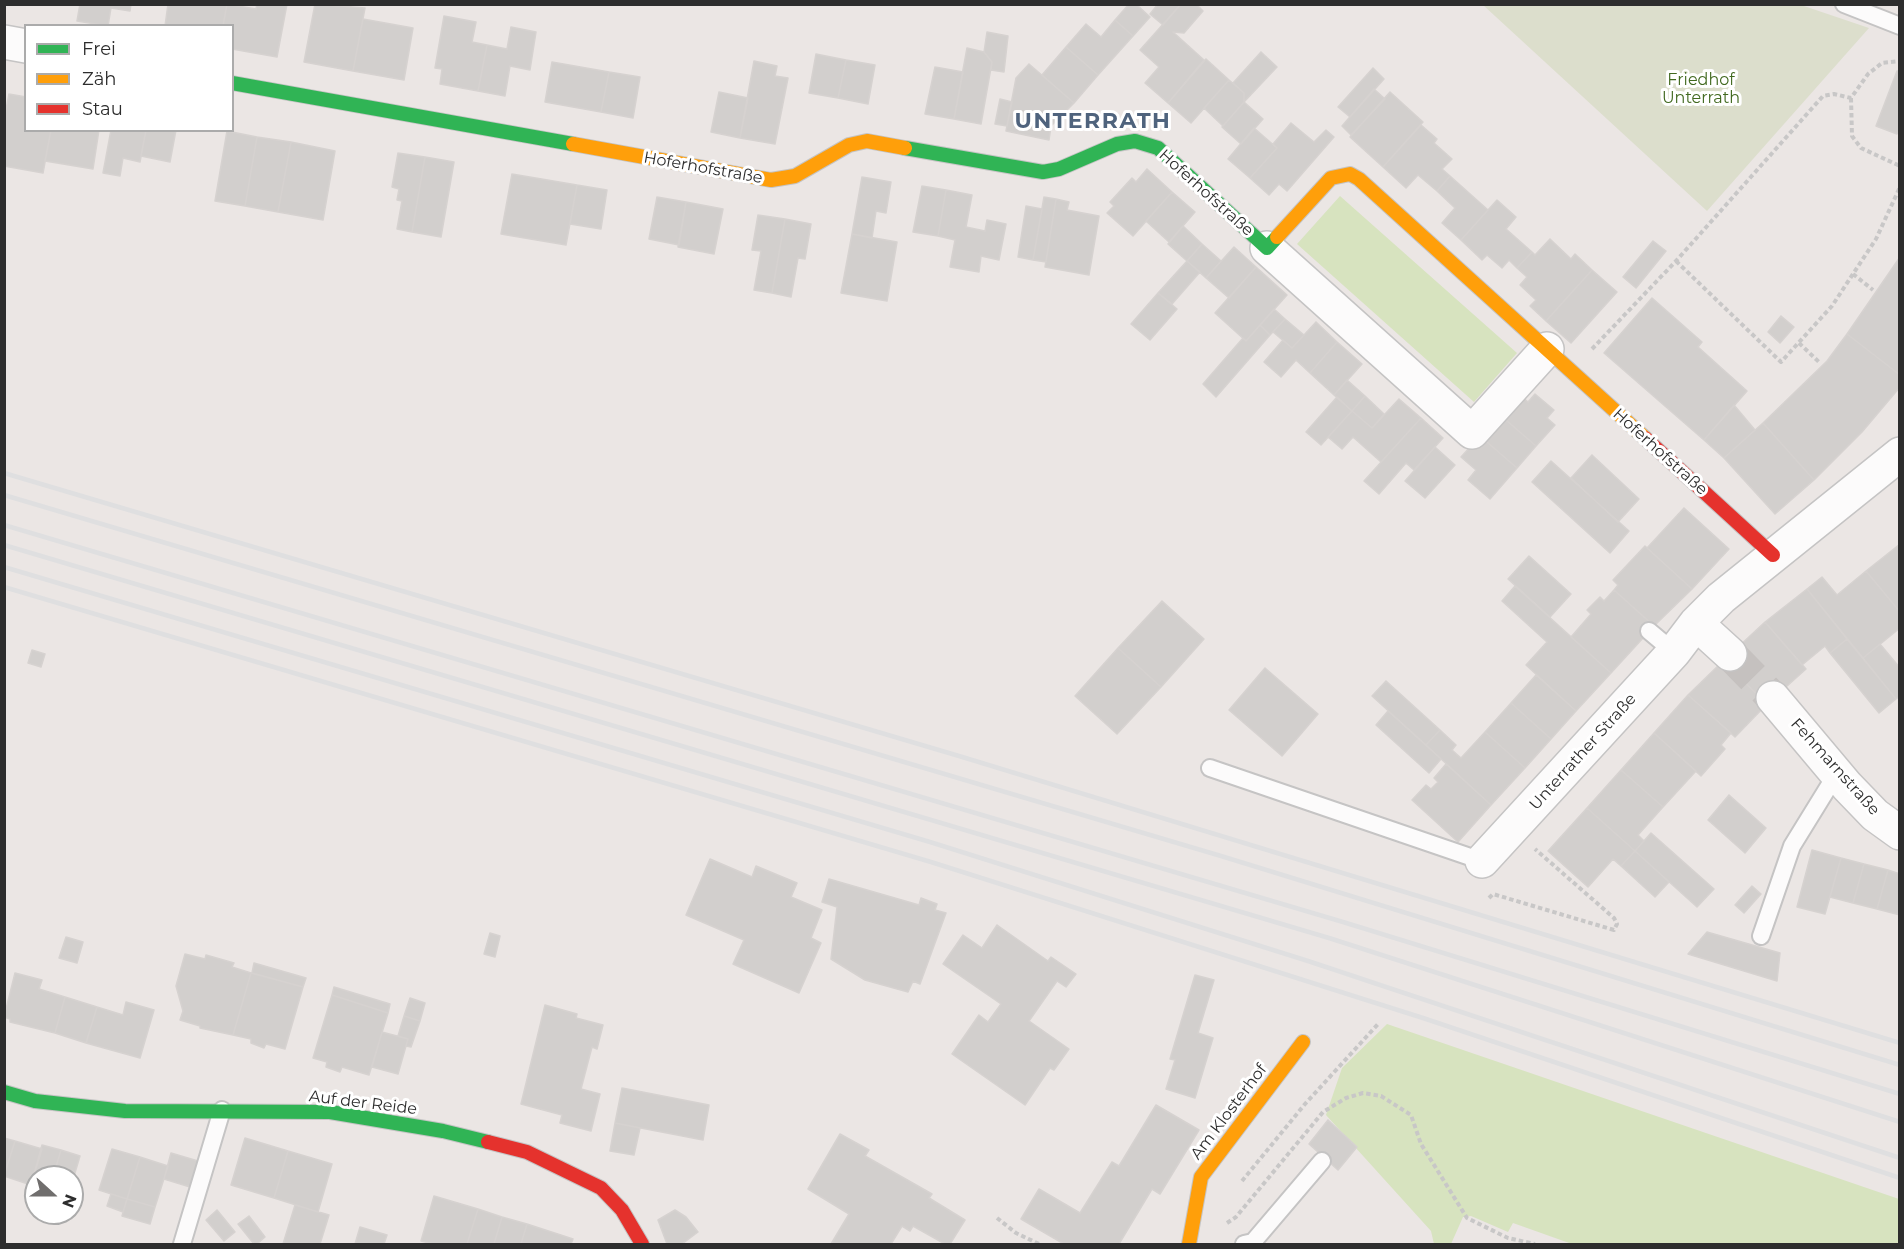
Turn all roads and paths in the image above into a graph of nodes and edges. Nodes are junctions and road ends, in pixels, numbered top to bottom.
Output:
1 (1844, 4) edge
2 (1899, 26) edge
3 (4, 42) edge
4 (24, 46) edge
5 (1899, 61) edge
6 (234, 83) edge
7 (1851, 98) junction
8 (1899, 166) edge
9 (1899, 187) edge
10 (1267, 248) junction
11 (1676, 261) junction
12 (1853, 274) junction
13 (1873, 290) dead end
14 (1799, 343) junction
15 (1547, 349) junction
16 (1819, 362) dead end
17 (1571, 371) junction
18 (1899, 454) edge
19 (1773, 555) junction
20 (1696, 623) junction
21 (1649, 631) dead end
22 (1674, 652) junction
23 (1730, 654) tunnel mouth
24 (1773, 698) tunnel mouth
25 (1210, 768) dead end
26 (1837, 773) junction
27 (1512, 831) junction
28 (1899, 834) edge
29 (1482, 861) joint
30 (1489, 898) dead end
31 (1761, 936) dead end
32 (1379, 1023) dead end
33 (1304, 1042) dead end
34 (4, 1092) edge
35 (222, 1110) junction
36 (1422, 1144) dead end
37 (1322, 1161) dead end
38 (1237, 1186) dead end
39 (997, 1218) dead end
40 (182, 1245) edge
41 (642, 1245) edge
42 (1039, 1245) edge
43 (1189, 1245) edge
44 (1244, 1245) edge
45 (1535, 1245) edge

1 - 2 lane
3 - 4 street
5 - 7 path
6 - 10 street, Hoferhofstraße
7 - 8 path
7 - 11 path
9 - 12 path
10 - 15 street, Hoferhofstraße
10 - 15 street, Hoferhofstraße
11 - 14 path
11 - 17 path
12 - 13 path
12 - 14 path
14 - 16 path
15 - 17 street, Hoferhofstraße
17 - 19 street, Hoferhofstraße
18 - 19 street, Unterrather Straße
19 - 20 street, Unterrather Straße
20 - 22 street, Unterrather Straße
20 - 23 street
21 - 22 lane
22 - 27 street, Unterrather Straße
24 - 26 street, Fehmarnstraße
25 - 29 lane, Unterrather Straße
26 - 28 street, Fehmarnstraße
26 - 31 lane
27 - 29 street, Unterrather Straße
27 - 30 path
32 - 38 path
33 - 43 street, Am Klosterhof
34 - 35 street, Auf der Reide
35 - 40 lane
35 - 41 street, Auf der Reide
36 - 45 path
37 - 44 lane
39 - 42 path

